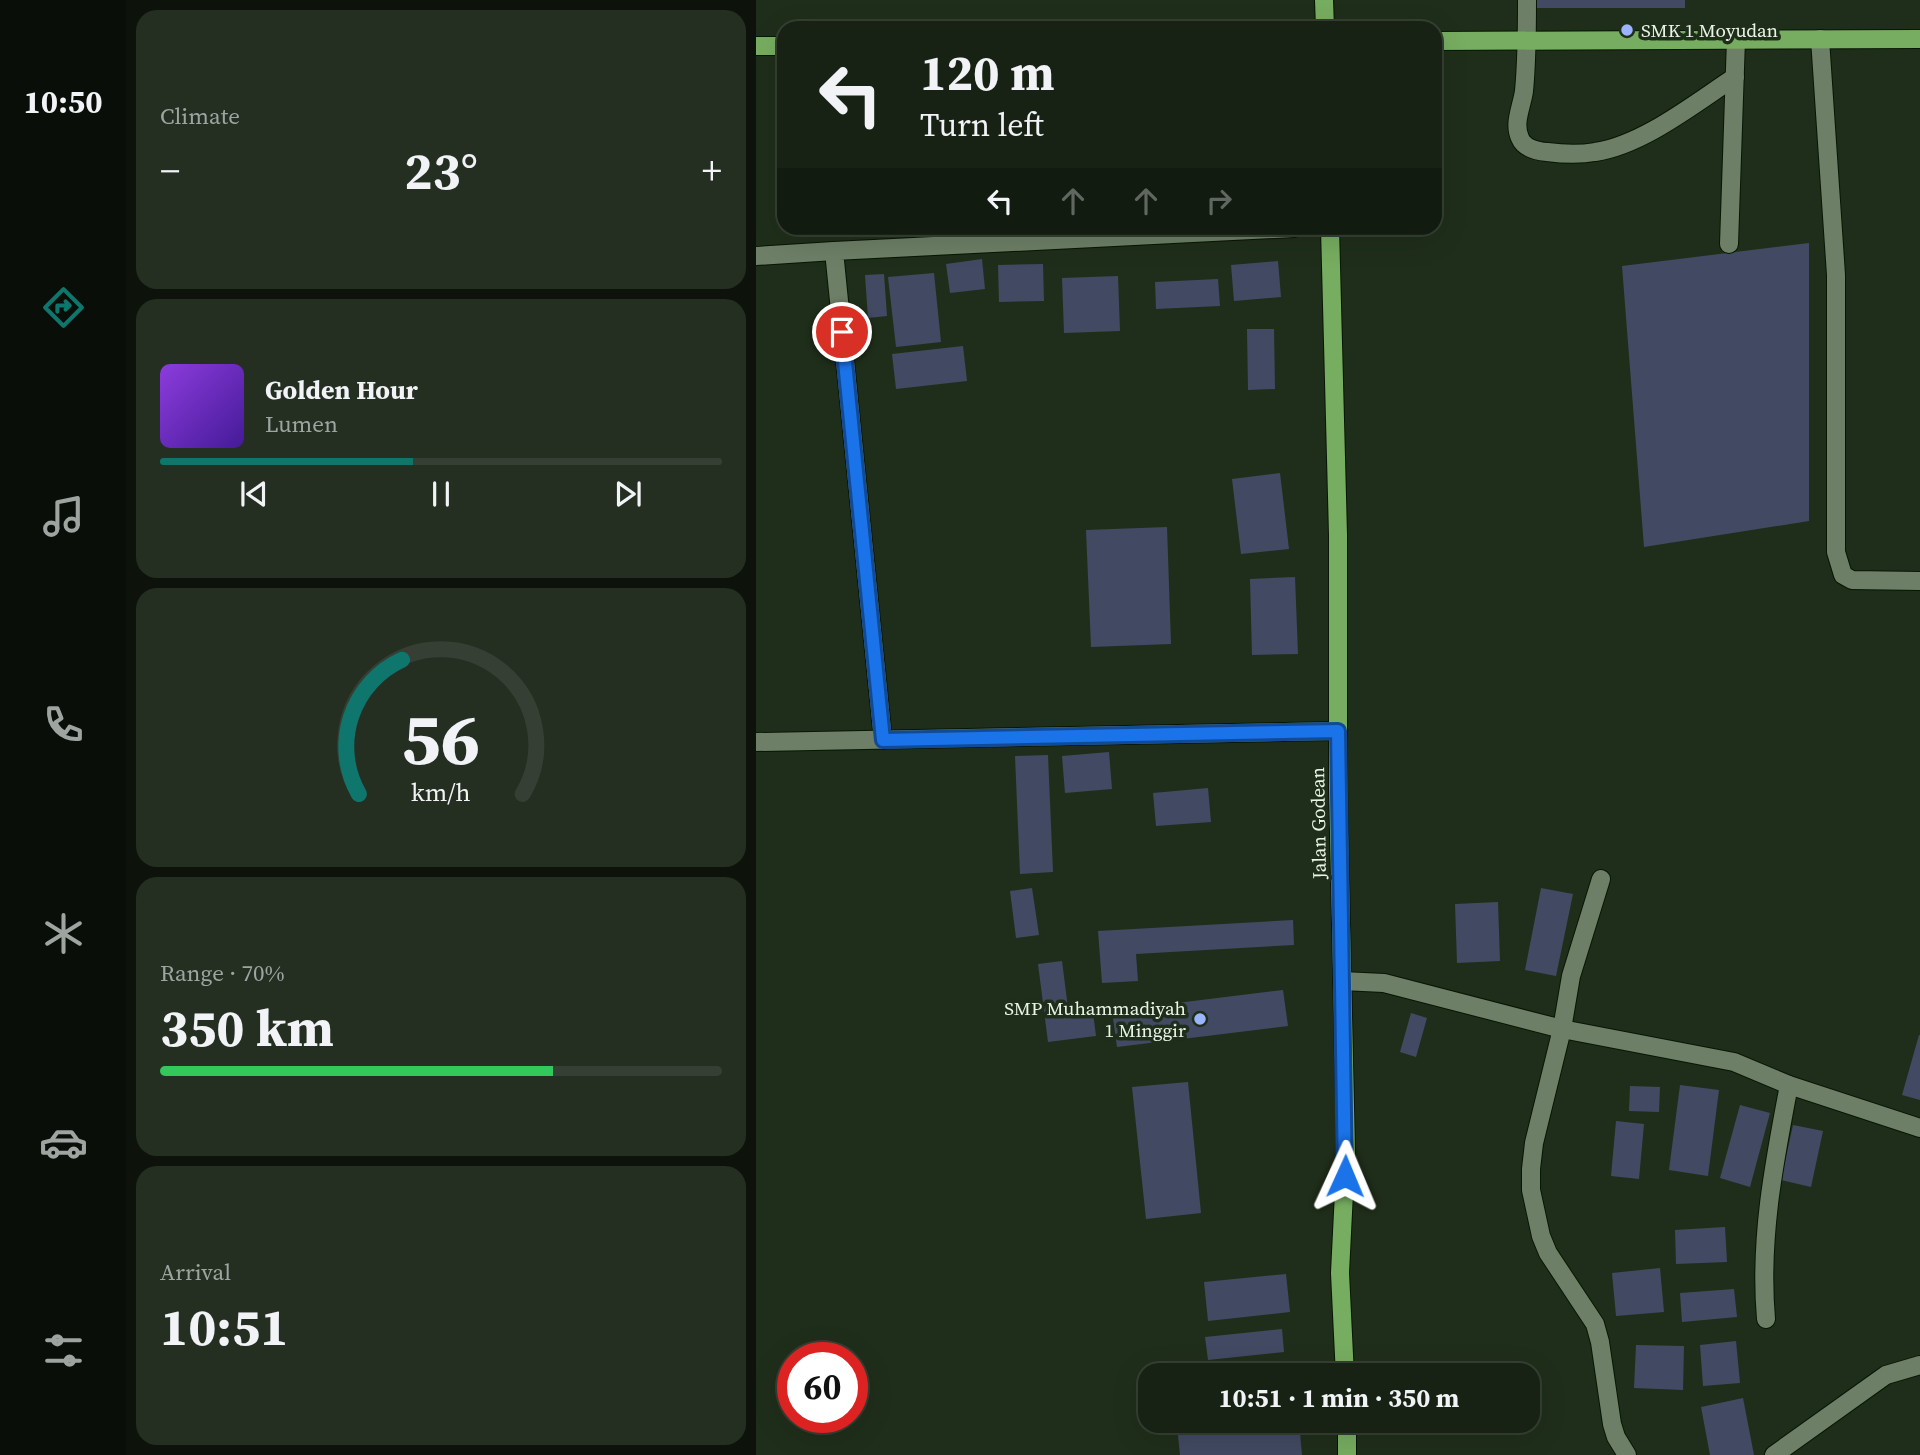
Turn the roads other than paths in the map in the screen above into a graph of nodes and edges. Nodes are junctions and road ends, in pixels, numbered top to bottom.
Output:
1 (1324, 0) edge
2 (1527, 0) edge
3 (1325, 21) edge
4 (1736, 39) junction
5 (1820, 39) junction
6 (1920, 39) edge
7 (1442, 41) edge
8 (1523, 41) junction
9 (756, 46) edge
10 (777, 46) edge
11 (1735, 77) junction
12 (1154, 235) edge
13 (1330, 235) edge
14 (1729, 244) dead end
15 (834, 251) junction
16 (756, 256) edge
17 (1920, 580) edge
18 (1338, 731) junction
19 (883, 740) junction
20 (756, 742) edge
21 (1601, 879) dead end
22 (1342, 981) junction
23 (1562, 1029) junction
24 (1789, 1086) junction
25 (1920, 1128) edge
26 (1766, 1319) dead end
27 (1344, 1363) edge
28 (1920, 1364) edge
29 (1347, 1433) edge
30 (1348, 1455) edge
31 (1627, 1455) edge
32 (1773, 1455) edge

1 - 3 main road
2 - 8 street
4 - 5 main road
4 - 8 main road
4 - 11 street
5 - 6 main road
5 - 17 street
7 - 8 main road
8 - 11 street
9 - 10 main road
11 - 14 street
12 - 15 street
13 - 18 main road, Jalan Godean
15 - 16 street
15 - 19 street
18 - 19 street
18 - 22 main road, Jalan Godean
19 - 20 street
21 - 23 street
22 - 23 street
22 - 27 main road, Jalan Godean
23 - 24 street
23 - 31 street
24 - 25 street
24 - 26 street
28 - 32 street
29 - 30 main road

